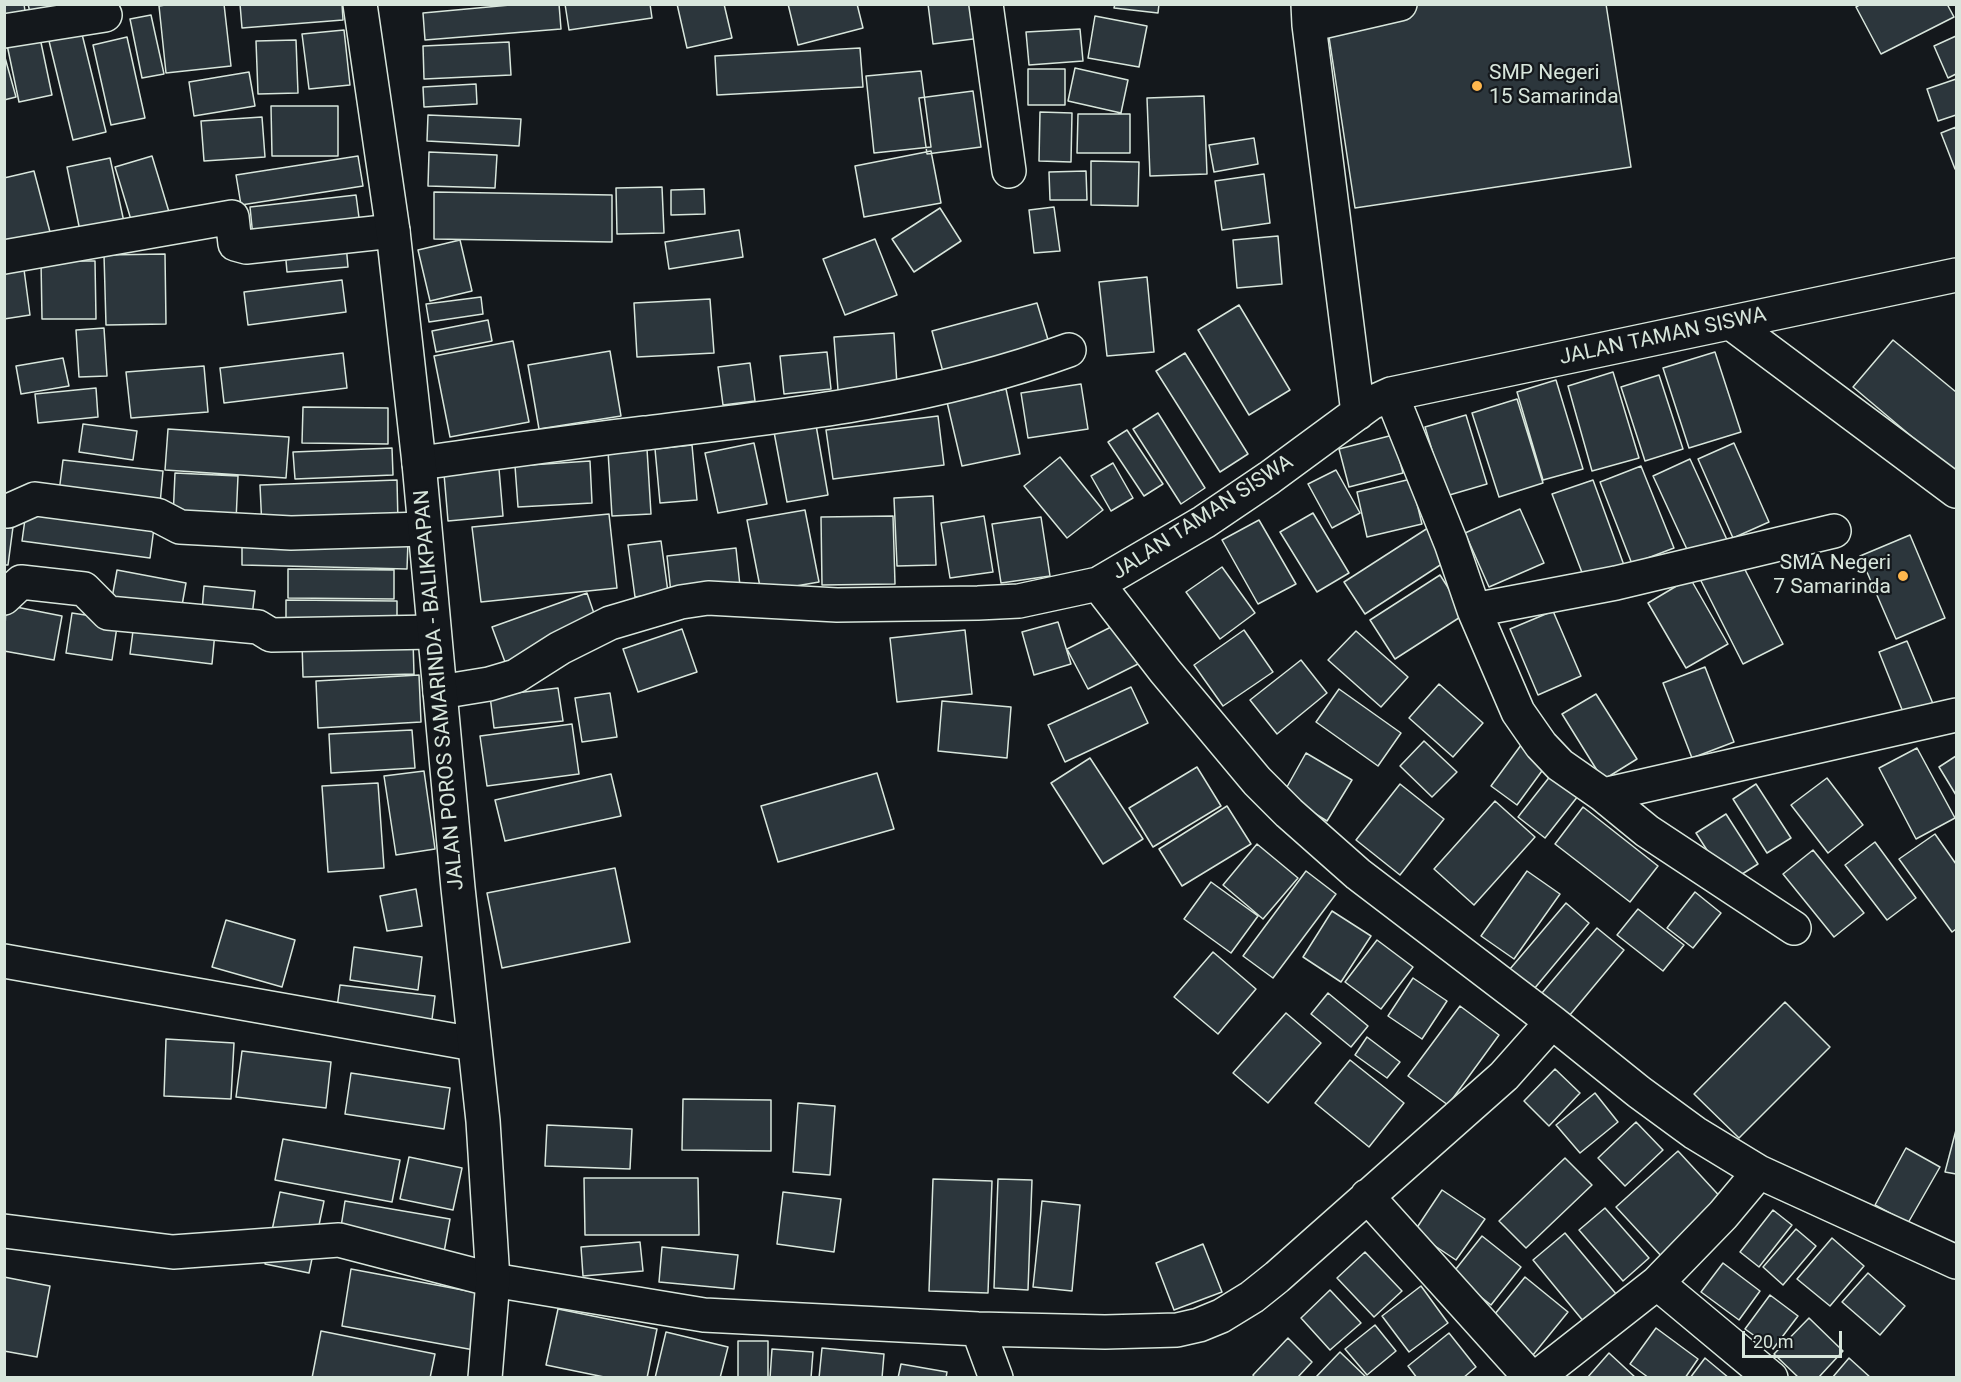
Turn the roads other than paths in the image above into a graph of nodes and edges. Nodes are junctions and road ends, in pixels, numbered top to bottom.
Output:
1 (360, 4) edge
2 (986, 4) edge
3 (1400, 4) edge
4 (105, 15) dead end
5 (1308, 15) edge
6 (4, 31) edge
7 (1009, 171) dead end
8 (393, 231) junction
9 (4, 257) edge
10 (1956, 275) edge
11 (1731, 323) junction
12 (1069, 350) dead end
13 (1391, 394) junction
14 (1358, 413) junction
15 (419, 463) junction
16 (1956, 491) edge
17 (4, 511) edge
18 (424, 529) junction
19 (1834, 531) dead end
20 (1098, 584) junction
21 (4, 598) edge
22 (1474, 610) junction
23 (433, 632) junction
24 (440, 692) junction
25 (1956, 715) edge
26 (1604, 795) junction
27 (1794, 928) dead end
28 (4, 962) edge
29 (1552, 1022) junction
30 (474, 1044) junction
31 (1759, 1172) junction
32 (1367, 1196) junction
33 (4, 1231) edge
34 (1956, 1262) edge
35 (493, 1280) junction
36 (1657, 1283) junction
37 (978, 1329) junction
38 (485, 1377) edge
39 (996, 1377) edge
40 (1531, 1377) edge
41 (1536, 1377) edge
42 (1771, 1377) edge

1 - 8 main road, JALAN POROS SAMARINDA - BALIKPAPAN
2 - 7 main road
3 - 5 main road
4 - 6 main road
5 - 14 main road
8 - 9 main road
8 - 15 main road, JALAN POROS SAMARINDA - BALIKPAPAN
10 - 11 main road, JALAN TAMAN SISWA
11 - 13 main road, JALAN TAMAN SISWA
11 - 16 main road
12 - 15 main road
13 - 14 main road, JALAN TAMAN SISWA
13 - 22 main road
14 - 20 main road, JALAN TAMAN SISWA
15 - 18 main road, JALAN POROS SAMARINDA - BALIKPAPAN
17 - 18 main road
18 - 23 main road, JALAN POROS SAMARINDA - BALIKPAPAN
19 - 22 main road
20 - 24 main road, JALAN TAMAN SISWA
20 - 29 main road
21 - 23 main road
22 - 26 main road
23 - 24 main road, JALAN POROS SAMARINDA - BALIKPAPAN
24 - 30 main road, JALAN POROS SAMARINDA - BALIKPAPAN
25 - 26 main road
26 - 27 main road
28 - 30 main road
29 - 31 main road
29 - 32 main road
30 - 35 main road, JALAN POROS SAMARINDA - BALIKPAPAN
31 - 34 main road
31 - 36 main road
32 - 37 main road
32 - 40 main road
33 - 35 main road
35 - 37 main road
35 - 38 main road, JALAN POROS SAMARINDA - BALIKPAPAN
36 - 41 main road
36 - 42 main road
37 - 39 main road

